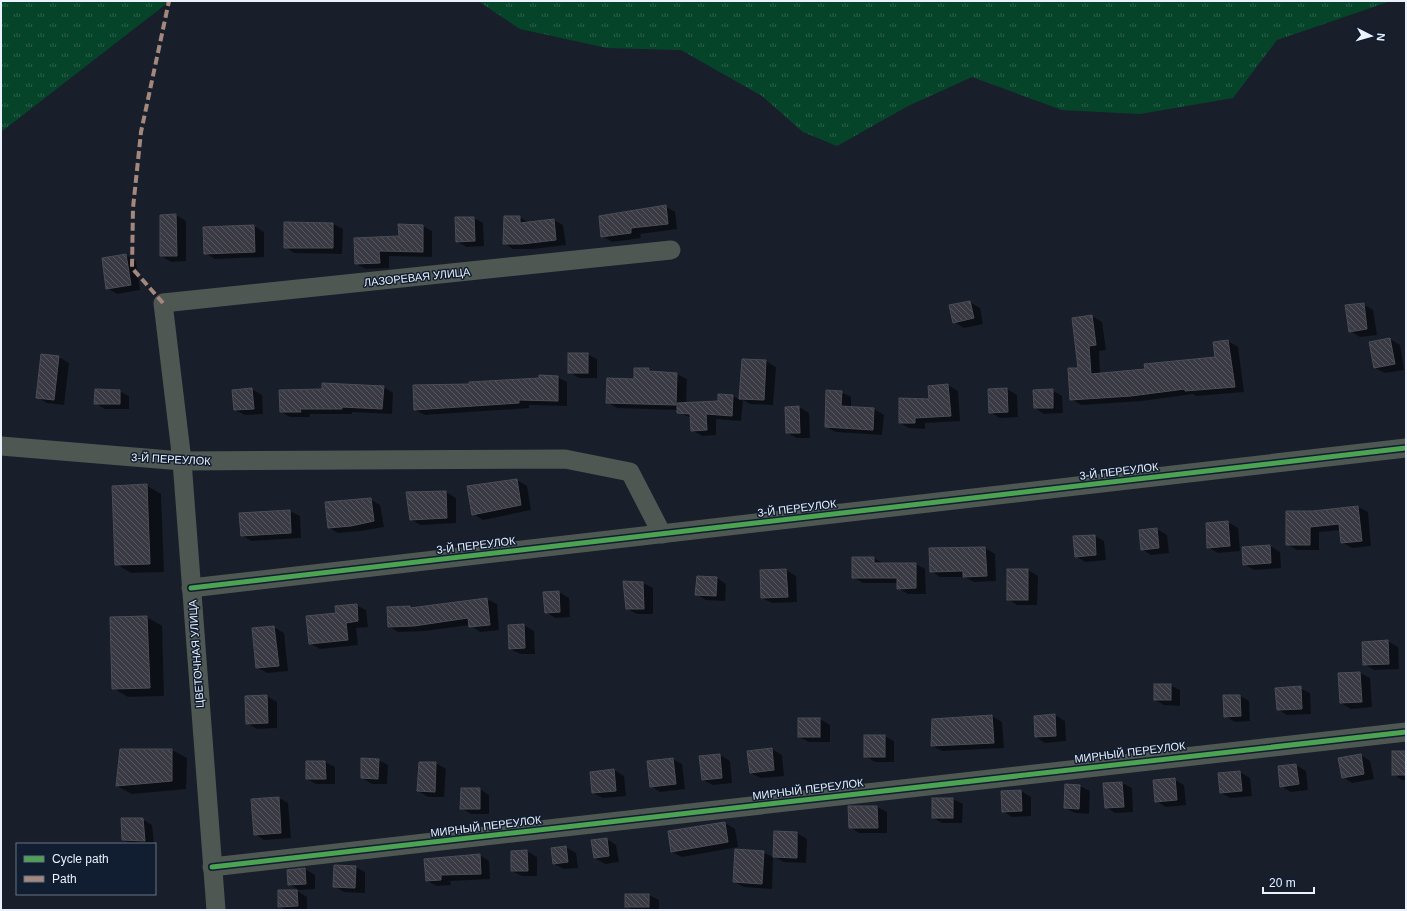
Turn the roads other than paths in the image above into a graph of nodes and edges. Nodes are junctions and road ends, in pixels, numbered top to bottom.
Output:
1 (671, 250) dead end
2 (162, 303) joint
3 (1, 446) edge
4 (1406, 448) edge
5 (182, 461) junction
6 (662, 534) junction
7 (191, 588) junction
8 (1406, 732) edge
9 (212, 867) junction
10 (216, 910) edge

1 - 2 street, ЛАЗОРЕВАЯ УЛИЦА
2 - 5 street, ЦВЕТОЧНАЯ УЛИЦА
3 - 5 street, 3-Й ПЕРЕУЛОК
4 - 6 street, 3-Й ПЕРЕУЛОК
5 - 6 street, 3-Й ПЕРЕУЛОК
5 - 7 street, ЦВЕТОЧНАЯ УЛИЦА
6 - 7 street, 3-Й ПЕРЕУЛОК
7 - 9 street, ЦВЕТОЧНАЯ УЛИЦА
8 - 9 street, МИРНЫЙ ПЕРЕУЛОК
9 - 10 street, ЦВЕТОЧНАЯ УЛИЦА

